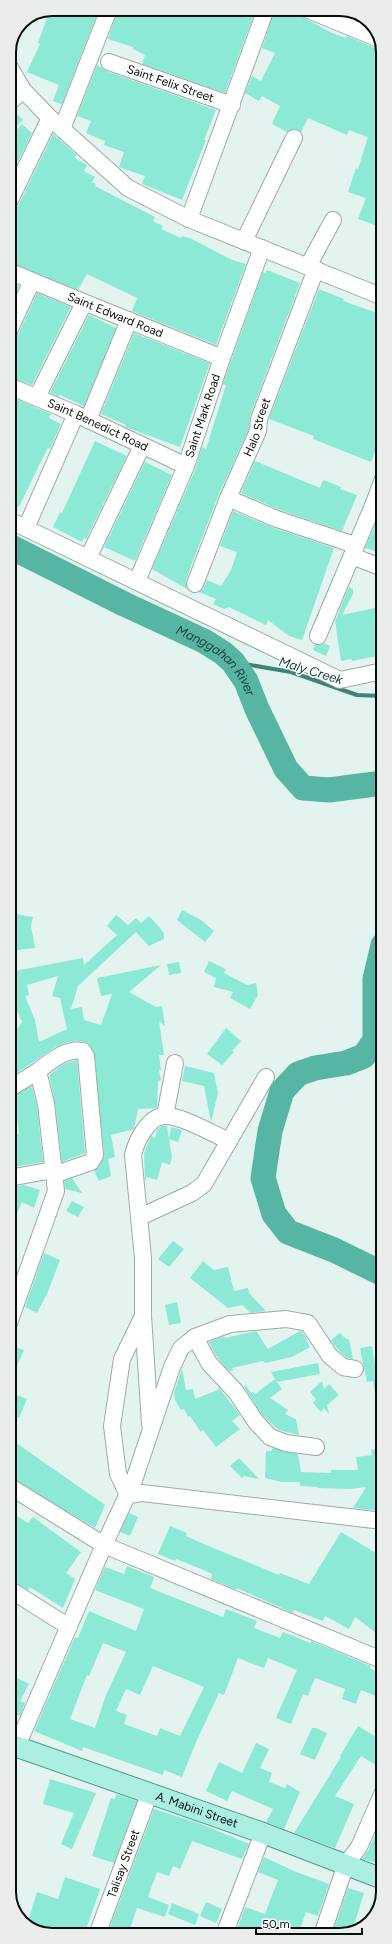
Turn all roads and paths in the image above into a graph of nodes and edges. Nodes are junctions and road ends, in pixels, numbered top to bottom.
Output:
1 (106, 16) edge
2 (264, 16) edge
3 (324, 16) edge
4 (372, 35) edge
5 (109, 62) dead end
6 (16, 78) edge
7 (23, 90) junction
8 (16, 96) edge
9 (232, 105) junction
10 (50, 118) junction
11 (62, 129) junction
12 (294, 138) dead end
13 (16, 188) edge
14 (189, 219) junction
15 (333, 220) dead end
16 (244, 241) junction
17 (262, 248) junction
18 (312, 268) junction
19 (16, 274) edge
20 (32, 281) junction
21 (376, 294) edge
22 (84, 303) junction
23 (16, 316) edge
24 (129, 320) junction
25 (222, 358) junction
26 (16, 389) edge
27 (37, 397) junction
28 (82, 417) junction
29 (142, 446) junction
30 (186, 466) junction
31 (228, 498) junction
32 (376, 509) edge
33 (16, 523) edge
34 (26, 528) junction
35 (353, 551) junction
36 (88, 558) junction
37 (376, 564) edge
38 (137, 581) junction
39 (195, 584) dead end
40 (318, 636) dead end
41 (376, 672) edge
42 (175, 1063) dead end
43 (38, 1070) junction
44 (266, 1077) dead end
45 (16, 1084) edge
46 (165, 1116) junction
47 (228, 1141) junction
48 (54, 1170) junction
49 (16, 1177) edge
50 (140, 1217) junction
51 (16, 1303) edge
52 (143, 1316) junction
53 (195, 1337) junction
54 (355, 1370) dead end
55 (151, 1431) junction
56 (316, 1447) dead end
57 (16, 1490) edge
58 (128, 1495) junction
59 (376, 1520) edge
60 (104, 1545) junction
61 (16, 1593) edge
62 (69, 1627) junction
63 (376, 1658) edge
64 (16, 1739) edge
65 (16, 1746) edge
66 (150, 1792) junction
67 (376, 1808) edge
68 (263, 1833) junction
69 (346, 1864) junction
70 (376, 1875) edge
71 (100, 1928) edge
72 (227, 1928) edge
73 (324, 1928) edge

1 - 11 street
2 - 9 street
3 - 4 street
5 - 9 street, Saint Felix Street
6 - 7 street
7 - 8 street
7 - 10 street
9 - 14 street
10 - 11 street
10 - 13 street
11 - 14 street
12 - 16 street
14 - 16 street
15 - 18 street, Halo Street
16 - 17 street
17 - 18 street
17 - 25 street, Saint Mark Road
18 - 21 street
18 - 31 street, Halo Street
19 - 20 street, Saint Edward Road
20 - 22 street, Saint Edward Road
20 - 23 street
22 - 24 street, Saint Edward Road
22 - 27 street
24 - 25 street, Saint Edward Road
24 - 28 street
25 - 30 street, Saint Mark Road
26 - 27 street, Saint Benedict Road
27 - 28 street, Saint Benedict Road
28 - 29 street, Saint Benedict Road
28 - 34 street
29 - 30 street, Saint Benedict Road
29 - 36 street
30 - 38 street, Saint Mark Road
31 - 35 street
31 - 39 street, Halo Street
32 - 35 street
33 - 34 street
34 - 36 street
35 - 37 street
35 - 40 street
36 - 38 street
38 - 41 street
42 - 46 street
43 - 45 street
43 - 48 street
43 - 48 street
44 - 47 street
46 - 47 street
46 - 50 street
47 - 50 street
48 - 49 street
48 - 51 street
50 - 52 street
52 - 55 street
52 - 58 street
53 - 54 street
53 - 55 street
53 - 56 street
55 - 58 street
57 - 60 street
58 - 59 street
58 - 60 street
60 - 62 street
60 - 63 street
61 - 62 street
62 - 64 street
65 - 66 main road, A. Mabini Street
66 - 68 main road, A. Mabini Street
66 - 71 street, Talisay Street
67 - 69 street
68 - 69 main road, A. Mabini Street
68 - 72 street
69 - 70 main road, A. Mabini Street
69 - 73 street

